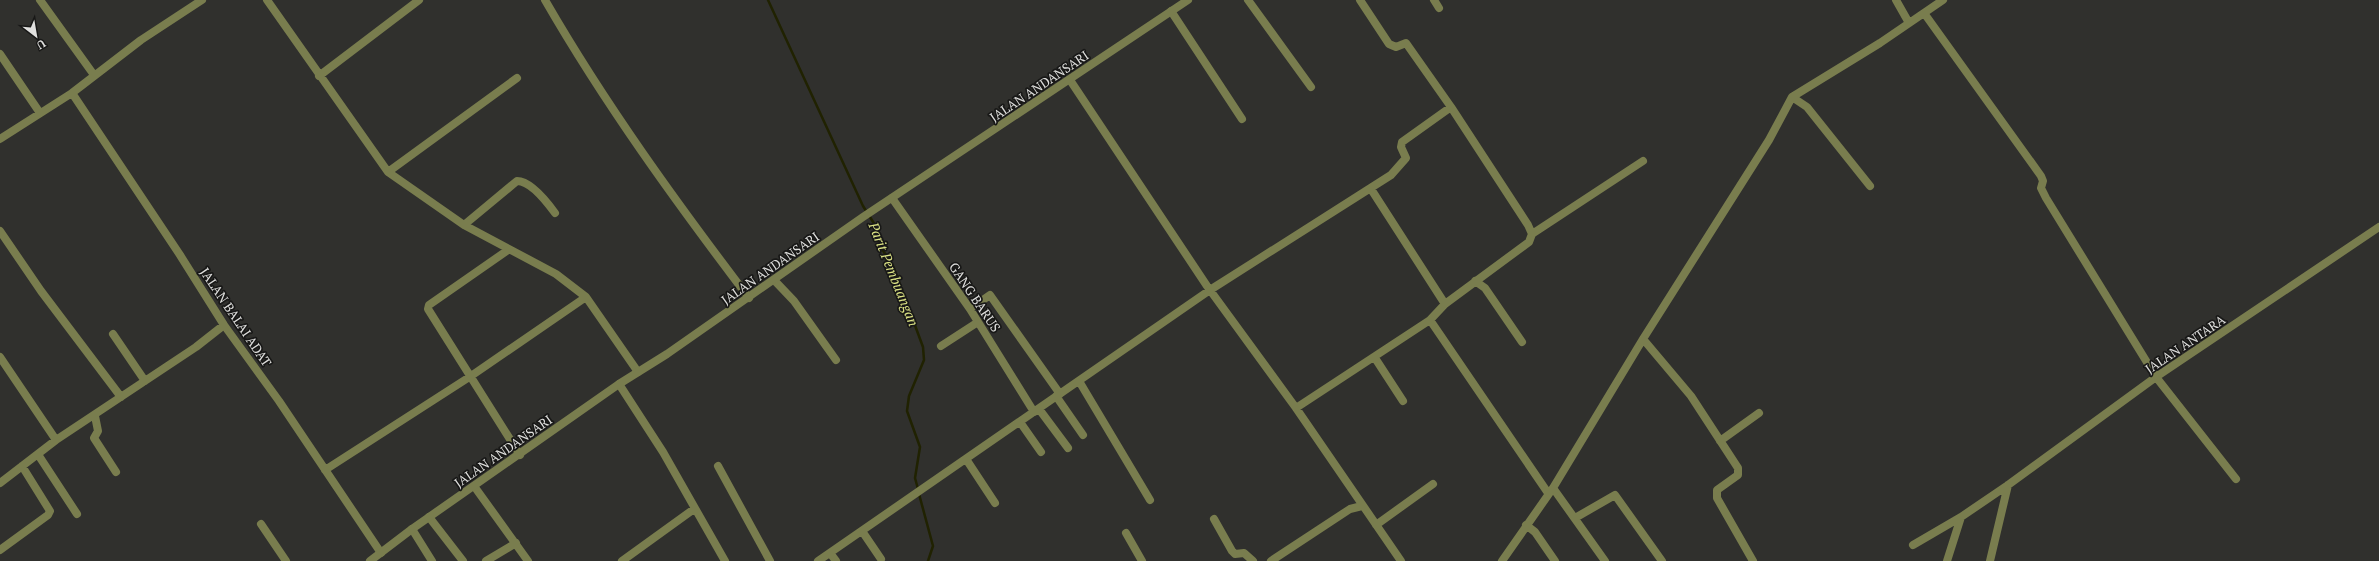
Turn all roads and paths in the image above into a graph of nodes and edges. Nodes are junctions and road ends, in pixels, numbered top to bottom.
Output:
1 (40, 0) edge
2 (202, 0) edge
3 (267, 0) edge
4 (419, 0) edge
5 (545, 0) edge
6 (1188, 0) edge
7 (1248, 0) edge
8 (1360, 0) edge
9 (1434, 0) edge
10 (1896, 0) edge
11 (1943, 0) edge
12 (1439, 8) dead end
13 (1171, 11) junction
14 (1924, 13) junction
15 (1909, 24) junction
16 (0, 54) edge
17 (94, 75) junction
18 (320, 76) junction
19 (518, 78) dead end
20 (1070, 80) junction
21 (1311, 87) dead end
22 (72, 93) junction
23 (1792, 97) junction
24 (1451, 107) junction
25 (40, 113) junction
26 (1242, 119) dead end
27 (0, 139) edge
28 (1643, 161) dead end
29 (388, 172) junction
30 (1870, 186) dead end
31 (1371, 189) junction
32 (892, 198) junction
33 (555, 213) dead end
34 (464, 225) junction
35 (2379, 227) edge
36 (0, 231) edge
37 (1532, 234) junction
38 (508, 250) junction
39 (774, 280) junction
40 (1475, 280) junction
41 (1210, 290) junction
42 (586, 297) junction
43 (749, 298) junction
44 (1445, 304) junction
45 (970, 309) junction
46 (1430, 320) junction
47 (978, 322) junction
48 (224, 325) junction
49 (113, 334) dead end
50 (1643, 339) junction
51 (1522, 342) dead end
52 (941, 346) dead end
53 (0, 357) edge
54 (1375, 358) junction
55 (836, 360) dead end
56 (638, 372) junction
57 (471, 376) junction
58 (2156, 377) junction
59 (145, 381) junction
60 (1079, 381) junction
61 (620, 384) junction
62 (1058, 395) junction
63 (121, 398) junction
64 (1403, 401) dead end
65 (1296, 408) junction
66 (1037, 410) junction
67 (1759, 412) dead end
68 (94, 416) junction
69 (1020, 422) junction
70 (1083, 435) dead end
71 (56, 440) junction
72 (1720, 441) junction
73 (1068, 448) dead end
74 (1041, 452) dead end
75 (520, 455) junction
76 (39, 456) junction
77 (966, 459) junction
78 (22, 466) junction
79 (718, 466) dead end
80 (325, 470) junction
81 (116, 472) dead end
82 (2236, 480) dead end
83 (0, 482) edge
84 (1433, 484) dead end
85 (2008, 485) junction
86 (474, 486) junction
87 (1550, 490) junction
88 (1150, 500) dead end
89 (995, 503) dead end
90 (1362, 506) junction
91 (694, 509) junction
92 (77, 514) dead end
93 (429, 517) junction
94 (1961, 517) junction
95 (1575, 518) junction
96 (1214, 519) dead end
97 (261, 524) dead end
98 (1376, 525) junction
99 (1526, 525) junction
100 (412, 529) junction
101 (862, 531) junction
102 (1126, 533) dead end
103 (516, 543) junction
104 (1913, 545) dead end
105 (0, 550) edge
106 (381, 553) junction
107 (830, 553) junction
108 (721, 560) edge
109 (881, 560) dead end
110 (286, 561) edge
111 (371, 561) edge
112 (432, 561) edge
113 (462, 561) edge
114 (486, 561) edge
115 (528, 561) edge
116 (622, 561) edge
117 (770, 561) edge
118 (818, 561) edge
119 (836, 561) edge
120 (1142, 561) edge
121 (1253, 561) edge
122 (1271, 561) edge
123 (1401, 561) edge
124 (1502, 561) edge
125 (1555, 561) edge
126 (1605, 561) edge
127 (1662, 561) edge
128 (1753, 561) edge
129 (1947, 561) edge
130 (1990, 561) edge

1 - 17 street
2 - 17 street
3 - 18 street
4 - 18 street
5 - 43 street
6 - 13 street, JALAN ANDANSARI
7 - 21 street
8 - 24 street
9 - 12 street
10 - 15 street
11 - 14 street
13 - 20 street, JALAN ANDANSARI
13 - 26 street
14 - 15 street
14 - 58 street
15 - 23 street
16 - 25 street
17 - 22 street
18 - 29 street
19 - 29 street
20 - 32 street, JALAN ANDANSARI
20 - 41 street
22 - 25 street
22 - 48 street, JALAN BALAI ADAT
23 - 30 street
23 - 50 street
24 - 31 street
24 - 37 street
25 - 27 street
28 - 37 street
29 - 34 street
31 - 41 street
31 - 44 street
32 - 39 street, JALAN ANDANSARI
32 - 45 street, GANG BARUS
33 - 34 street
34 - 38 street
35 - 58 street, JALAN ANTARA
36 - 63 street
37 - 40 street
38 - 42 street
38 - 57 street
39 - 43 street, JALAN ANDANSARI
39 - 55 street
40 - 44 street
40 - 51 street
41 - 60 street
41 - 65 street
42 - 56 street
42 - 57 street
43 - 56 street, JALAN ANDANSARI
44 - 46 street
45 - 47 street, GANG BARUS
45 - 62 street
46 - 54 street
46 - 87 street
47 - 52 street
47 - 66 street, GANG BARUS
48 - 59 street
48 - 80 street, JALAN BALAI ADAT
49 - 59 street
50 - 72 street
50 - 87 street
53 - 71 street
54 - 64 street
54 - 65 street
56 - 61 street, JALAN ANDANSARI
57 - 75 street
57 - 80 street
58 - 82 street
58 - 85 street, JALAN ANTARA
59 - 63 street
60 - 62 street
60 - 88 street
61 - 75 street, JALAN ANDANSARI
61 - 91 street
62 - 66 street
62 - 70 street
63 - 68 street
65 - 90 street
66 - 69 street
66 - 73 street, GANG BARUS
67 - 72 street
68 - 71 street
68 - 81 street
69 - 74 street
69 - 77 street
71 - 76 street
72 - 128 street
75 - 86 street, JALAN ANDANSARI
76 - 78 street
76 - 92 street
77 - 89 street
77 - 101 street
78 - 83 street
78 - 105 street
79 - 117 street
80 - 106 street, JALAN BALAI ADAT
84 - 98 street
85 - 94 street, JALAN ANTARA
85 - 130 street
86 - 93 street, JALAN ANDANSARI
86 - 103 street
87 - 95 street
87 - 99 street
90 - 98 street
90 - 122 street
91 - 108 street
91 - 116 street
93 - 100 street, JALAN ANDANSARI
93 - 113 street
94 - 104 street, JALAN ANTARA
94 - 129 street
95 - 126 street
95 - 127 street
96 - 121 street
97 - 110 street
98 - 123 street
99 - 124 street
99 - 125 street
100 - 106 street, JALAN ANDANSARI
100 - 112 street
101 - 107 street
101 - 109 street
102 - 120 street
103 - 114 street
103 - 115 street
106 - 111 street, JALAN ANDANSARI
107 - 118 street
107 - 119 street

